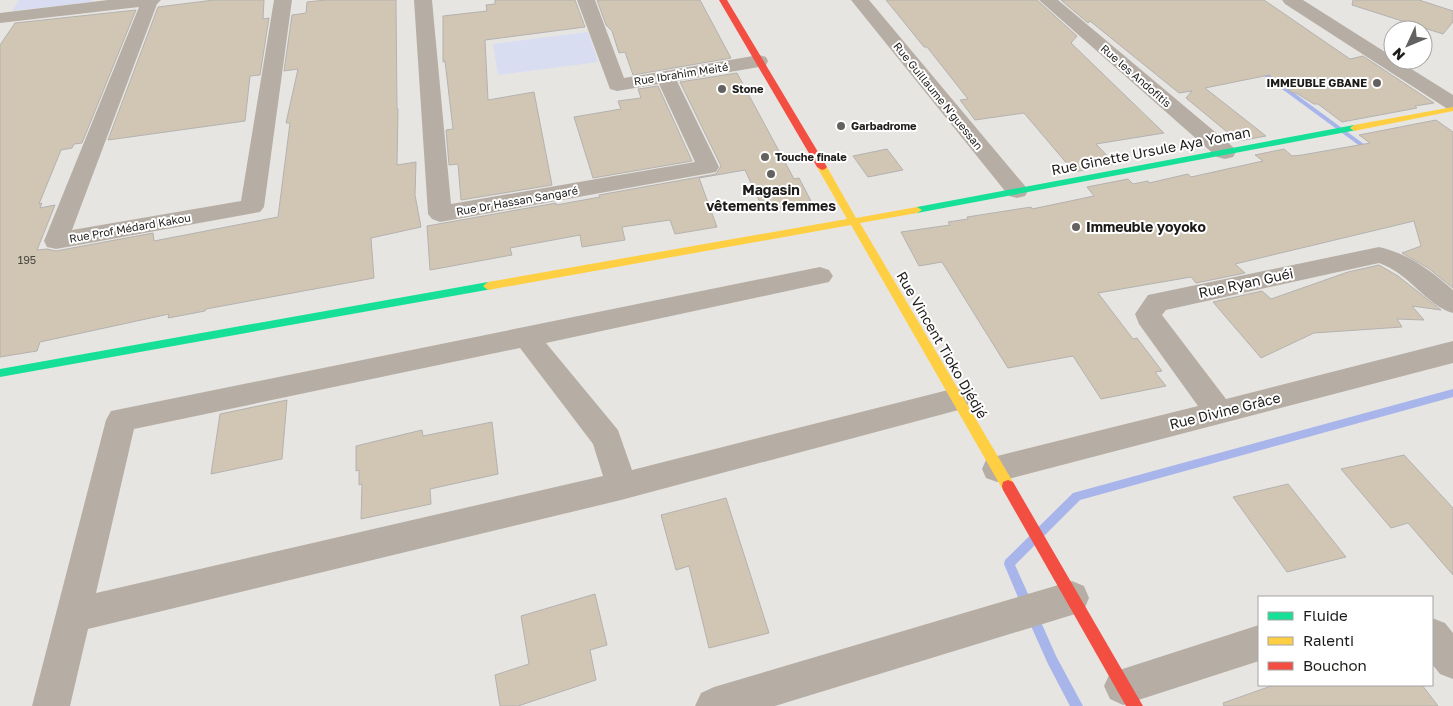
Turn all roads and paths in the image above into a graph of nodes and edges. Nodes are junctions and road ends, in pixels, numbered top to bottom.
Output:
1 (10, 0) edge
2 (151, 0) edge
3 (283, 0) edge
4 (423, 0) edge
5 (586, 0) edge
6 (723, 0) edge
7 (860, 0) edge
8 (1048, 0) edge
9 (1291, 0) edge
10 (0, 17) edge
11 (752, 63) junction
12 (666, 77) junction
13 (1453, 104) edge
14 (1453, 109) edge
15 (1225, 152) junction
16 (1016, 191) junction
17 (855, 222) junction
18 (820, 276) dead end
19 (1453, 304) edge
20 (526, 337) junction
21 (1453, 352) edge
22 (0, 373) edge
23 (956, 400) junction
24 (1219, 412) junction
25 (997, 468) junction
26 (621, 486) junction
27 (1072, 598) junction
28 (74, 615) junction
29 (1258, 643) edge
30 (1129, 696) edge
31 (51, 706) edge
32 (714, 706) edge

1 - 10 street
2 - 3 street, Rue Prof Médard Kakou
2 - 10 street
4 - 12 street, Rue Dr Hassan Sangaré
5 - 12 street, Rue Ibrahim Meité
6 - 11 street, Rue Vincent Tioko Djédjé
7 - 16 street, Rue Guillaume N'guessan
8 - 15 street, Rue les Andofitis
9 - 13 street
11 - 12 street, Rue Ibrahim Meité
11 - 17 street, Rue Vincent Tioko Djédjé
14 - 15 street, Rue Ginette Ursule Aya Yoman
15 - 16 street, Rue Ginette Ursule Aya Yoman
16 - 17 street, Rue Ginette Ursule Aya Yoman
17 - 22 street, Rue Ginette Ursule Aya Yoman
17 - 23 street, Rue Vincent Tioko Djédjé
18 - 20 street
19 - 24 street, Rue Ryan Guéi
20 - 26 street
20 - 28 street
21 - 24 street, Rue Divine Grâce
23 - 25 street, Rue Vincent Tioko Djédjé
23 - 26 street
24 - 25 street, Rue Divine Grâce
25 - 27 street, Rue Vincent Tioko Djédjé
26 - 28 street
27 - 30 street, Rue Vincent Tioko Djédjé
27 - 32 street
28 - 31 street
29 - 30 street

